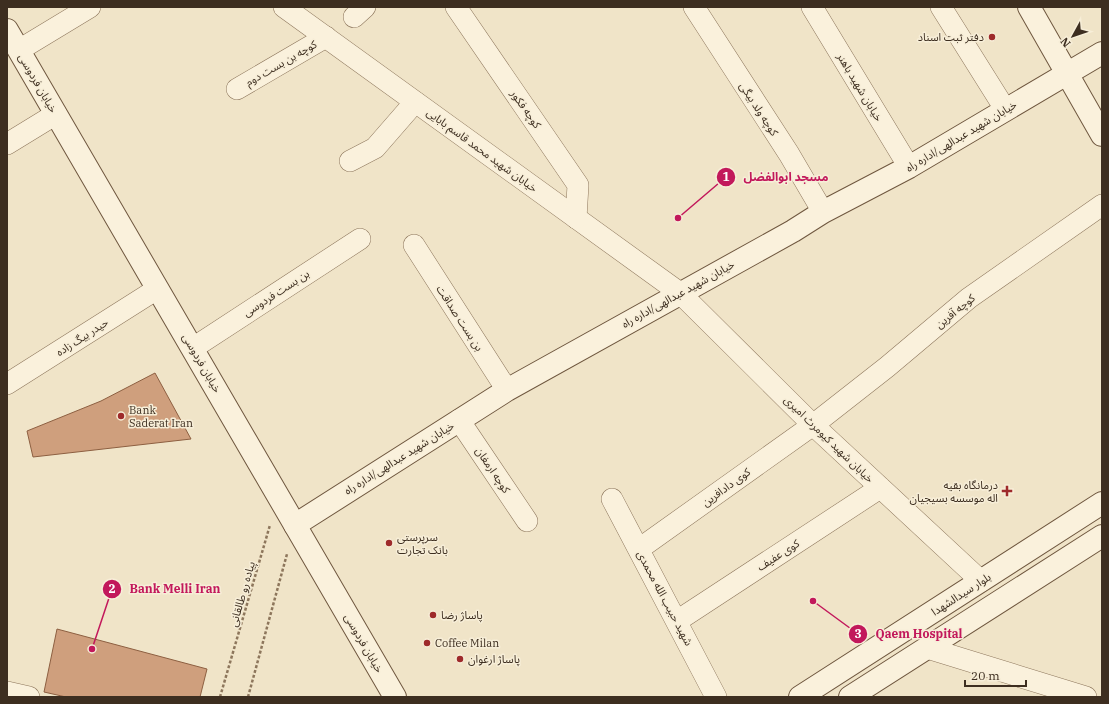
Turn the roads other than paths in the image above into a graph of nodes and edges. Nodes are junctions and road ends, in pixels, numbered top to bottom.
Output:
1 (90, 7) edge
2 (284, 7) edge
3 (456, 7) edge
4 (694, 7) edge
5 (812, 7) edge
6 (941, 7) edge
7 (1029, 7) edge
8 (7, 30) edge
9 (326, 37) junction
10 (19, 50) junction
11 (1102, 53) edge
12 (1067, 74) junction
13 (237, 89) dead end
14 (415, 102) junction
15 (1005, 109) junction
16 (56, 114) junction
17 (1102, 135) edge
18 (7, 144) edge
19 (350, 161) dead end
20 (909, 167) junction
21 (1102, 204) edge
22 (823, 212) junction
23 (576, 218) junction
24 (360, 239) dead end
25 (414, 245) dead end
26 (157, 289) junction
27 (680, 293) junction
28 (193, 348) junction
29 (7, 384) edge
30 (507, 390) junction
31 (460, 420) junction
32 (813, 425) junction
33 (880, 488) junction
34 (612, 499) dead end
35 (1102, 503) edge
36 (527, 521) dead end
37 (295, 524) junction
38 (1102, 536) edge
39 (639, 549) junction
40 (981, 581) junction
41 (677, 621) junction
42 (926, 648) junction
43 (7, 692) edge
44 (28, 697) edge
45 (395, 697) edge
46 (716, 697) edge
47 (800, 697) edge
48 (850, 697) edge
49 (1086, 697) edge

1 - 10 street
2 - 9 street, خیابان شهید محمد قاسم بابایی
3 - 23 street, کوچه فکور
4 - 22 street, کوچه ولد بیگی
5 - 20 street, خیابان شهید باهنر
6 - 15 street
7 - 12 street
8 - 10 street, خیابان فردوسی
9 - 13 street, کوچه بن بست دوم
9 - 14 street, خیابان شهید محمد قاسم بابایی
10 - 16 street, خیابان فردوسی
11 - 12 street, خیابان شهید عبدالهی/اداره راه
12 - 15 street, خیابان شهید عبدالهی/اداره راه
12 - 17 street
14 - 19 street
14 - 23 street, خیابان شهید محمد قاسم بابایی
15 - 20 street, خیابان شهید عبدالهی/اداره راه
16 - 18 street
16 - 26 street, خیابان فردوسی
20 - 22 street, خیابان شهید عبدالهی/اداره راه
21 - 32 street, کوچه آفرین
22 - 27 street, خیابان شهید عبدالهی/اداره راه
23 - 27 street, خیابان شهید محمد قاسم بابایی
24 - 28 street, بن بست فردوسی
25 - 30 street, بن بست صداقت
26 - 28 street, خیابان فردوسی
26 - 29 street, حیدر بیگ زاده
27 - 30 street, خیابان شهید عبدالهی/اداره راه
27 - 32 street, خیابان شهید کیومرث امیری
28 - 37 street, خیابان فردوسی
30 - 31 street, خیابان شهید عبدالهی/اداره راه
31 - 36 street, کوچه ارمغان
31 - 37 street, خیابان شهید عبدالهی/اداره راه
32 - 33 street, خیابان شهید کیومرث امیری
32 - 39 street, کوی دادافرین
33 - 40 street, خیابان شهید کیومرث امیری
33 - 41 street, کوی عفیف
34 - 39 street, شهید حبیب‌ الله محمدی
35 - 40 street, بلوار سیدالشهدا
37 - 45 street, خیابان فردوسی
38 - 42 street
39 - 41 street, شهید حبیب‌ الله محمدی
40 - 47 street, بلوار سیدالشهدا
41 - 46 street, شهید حبیب‌ الله محمدی
42 - 48 street
42 - 49 street
43 - 44 street

